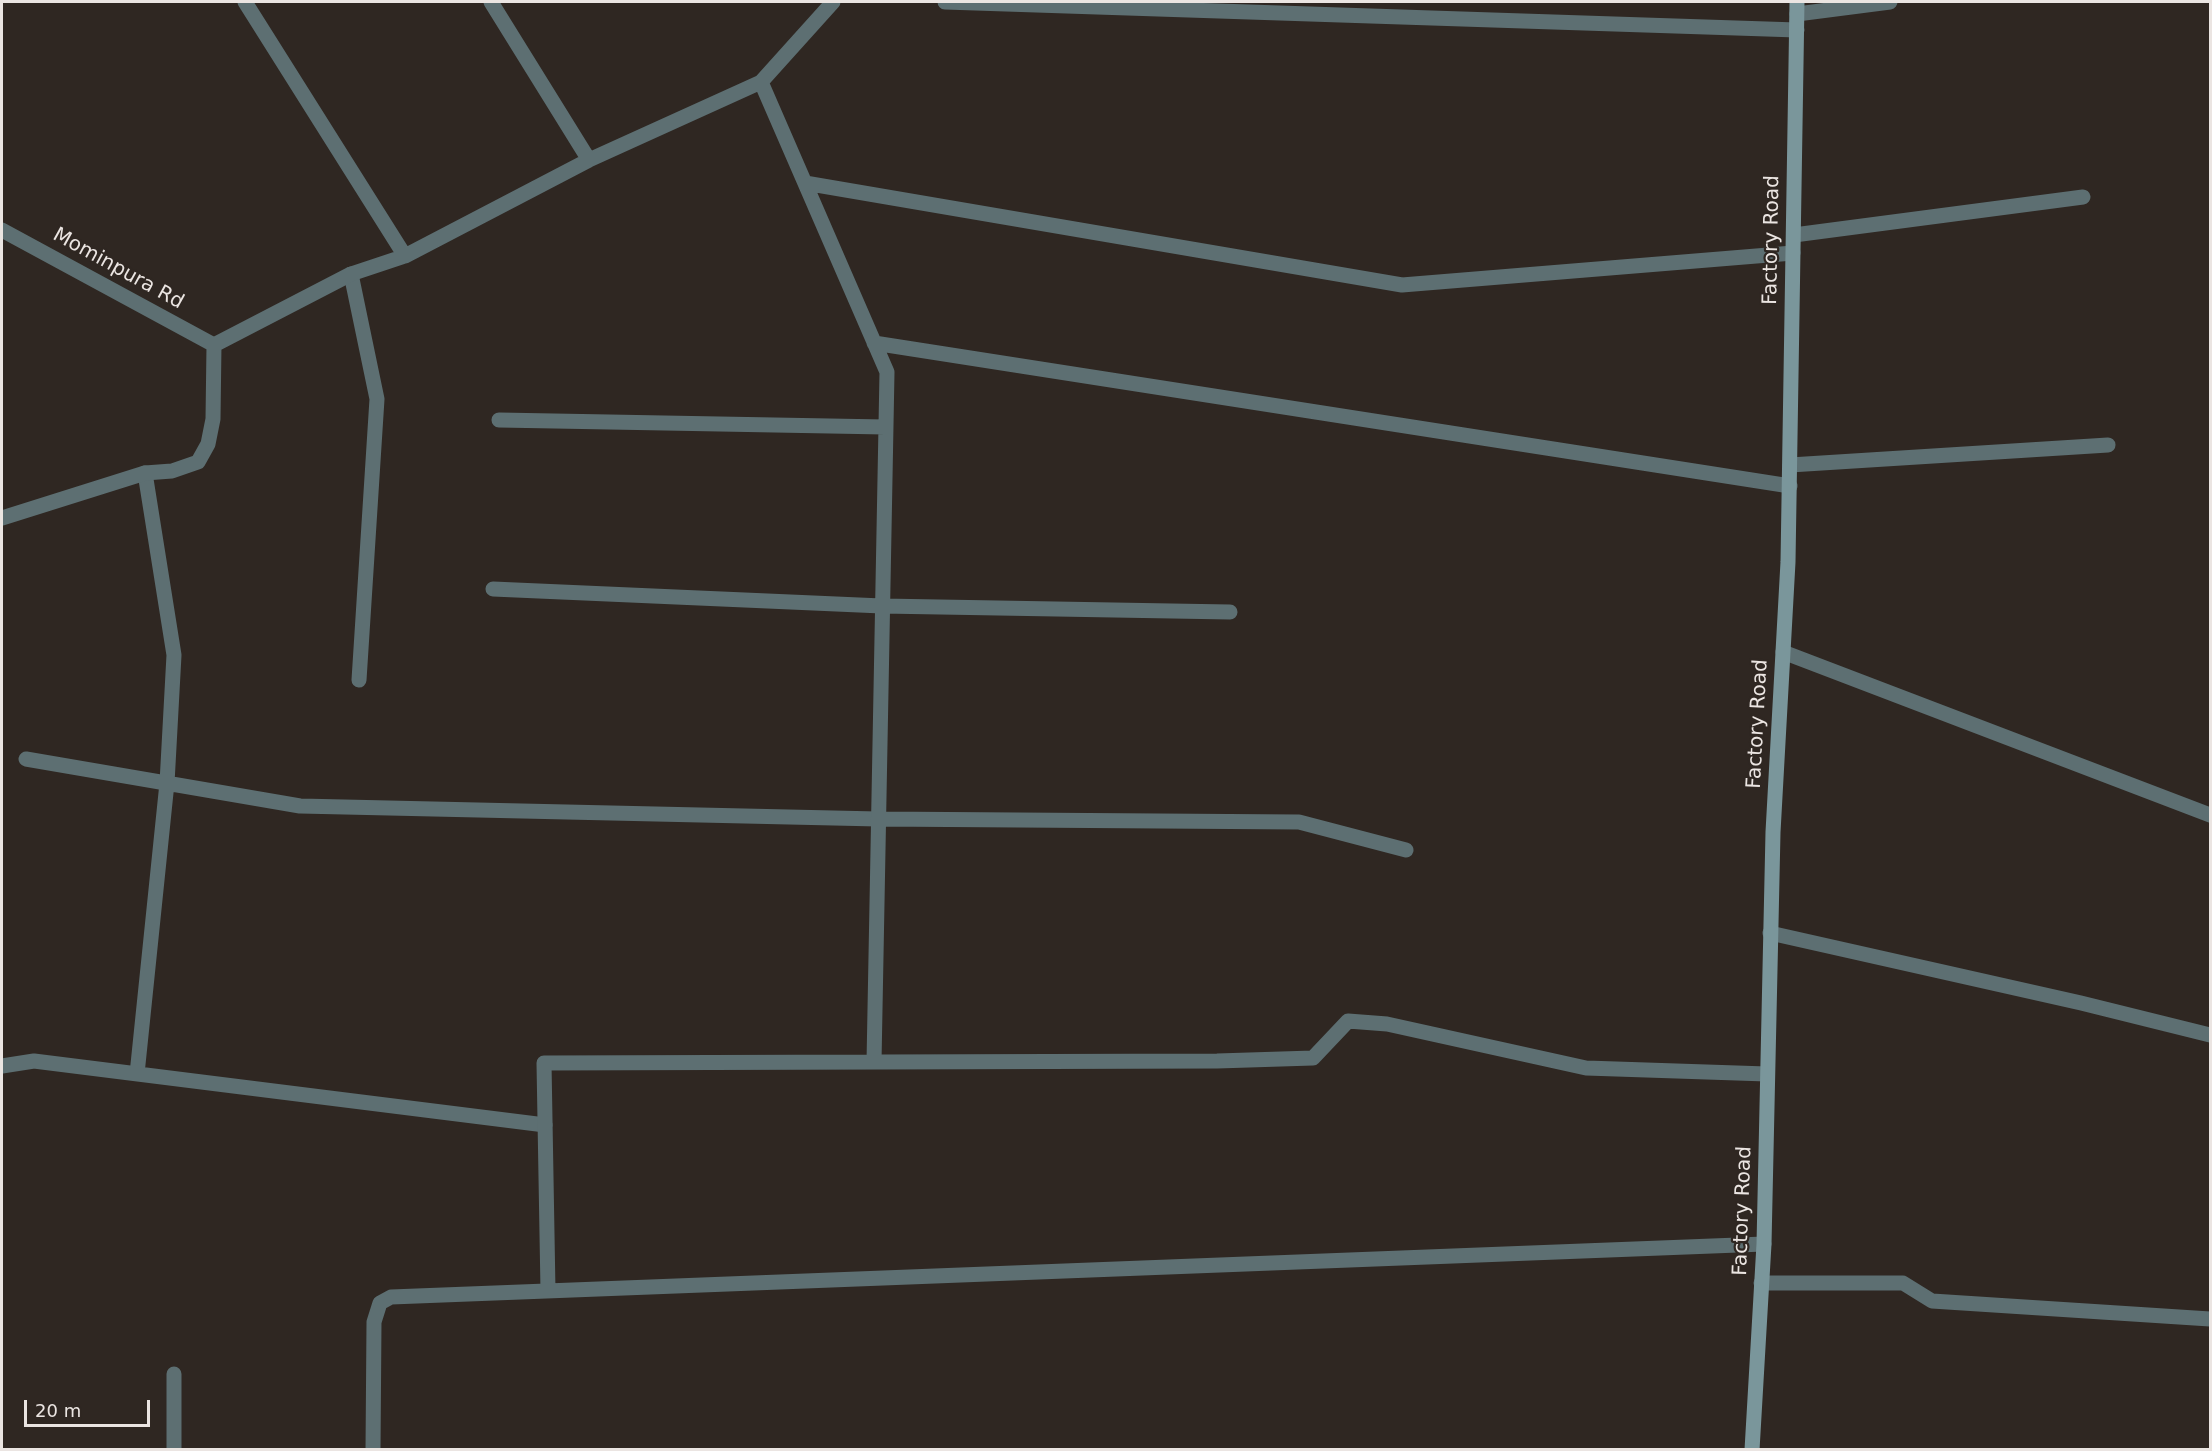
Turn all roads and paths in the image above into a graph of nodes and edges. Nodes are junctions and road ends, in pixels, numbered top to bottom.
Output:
1 (245, 2) edge
2 (491, 2) edge
3 (833, 2) edge
4 (945, 2) edge
5 (1890, 2) edge
6 (1797, 15) edge
7 (761, 82) junction
8 (589, 159) junction
9 (805, 183) junction
10 (2083, 197) dead end
11 (2, 230) edge
12 (1794, 235) junction
13 (1793, 253) junction
14 (405, 256) junction
15 (351, 274) junction
16 (874, 343) junction
17 (214, 345) junction
18 (499, 420) dead end
19 (885, 427) junction
20 (2108, 445) dead end
21 (1790, 465) junction
22 (145, 473) junction
23 (1790, 486) junction
24 (2, 518) edge
25 (493, 589) dead end
26 (882, 606) junction
27 (1230, 612) dead end
28 (1783, 652) junction
29 (359, 680) dead end
30 (26, 759) dead end
31 (167, 783) junction
32 (2211, 815) edge
33 (878, 819) junction
34 (1406, 850) dead end
35 (1770, 933) junction
36 (2211, 1035) edge
37 (874, 1062) junction
38 (2, 1066) edge
39 (137, 1074) junction
40 (1767, 1074) junction
41 (545, 1125) junction
42 (1764, 1244) junction
43 (1761, 1283) junction
44 (548, 1291) junction
45 (2211, 1319) edge
46 (174, 1374) dead end
47 (174, 1449) edge
48 (373, 1449) edge
49 (1752, 1449) edge

1 - 14 street
2 - 8 street
3 - 7 street
4 - 6 street
5 - 6 street
6 - 12 main road, Factory Road
7 - 8 street
7 - 9 street
8 - 14 street
9 - 13 street
9 - 16 street
10 - 12 street
11 - 17 street, Mominpura Rd
12 - 13 main road, Factory Road
13 - 21 main road, Factory Road
14 - 15 street
15 - 17 street
15 - 29 street
16 - 19 street
16 - 23 street
17 - 22 street
18 - 19 street
19 - 26 street
20 - 21 street
21 - 23 main road, Factory Road
22 - 24 street
22 - 31 street
23 - 28 main road, Factory Road
25 - 26 street
26 - 27 street
26 - 33 street
28 - 32 street
28 - 35 main road, Factory Road
30 - 31 street
31 - 33 street
31 - 39 street
33 - 34 street
33 - 37 street
35 - 36 street
35 - 40 main road, Factory Road
37 - 40 street
37 - 41 street
38 - 39 street
39 - 41 street
40 - 42 main road, Factory Road
41 - 44 street
42 - 43 main road, Factory Road
42 - 44 street
43 - 45 street
43 - 49 main road, Factory Road
44 - 48 street
46 - 47 street

